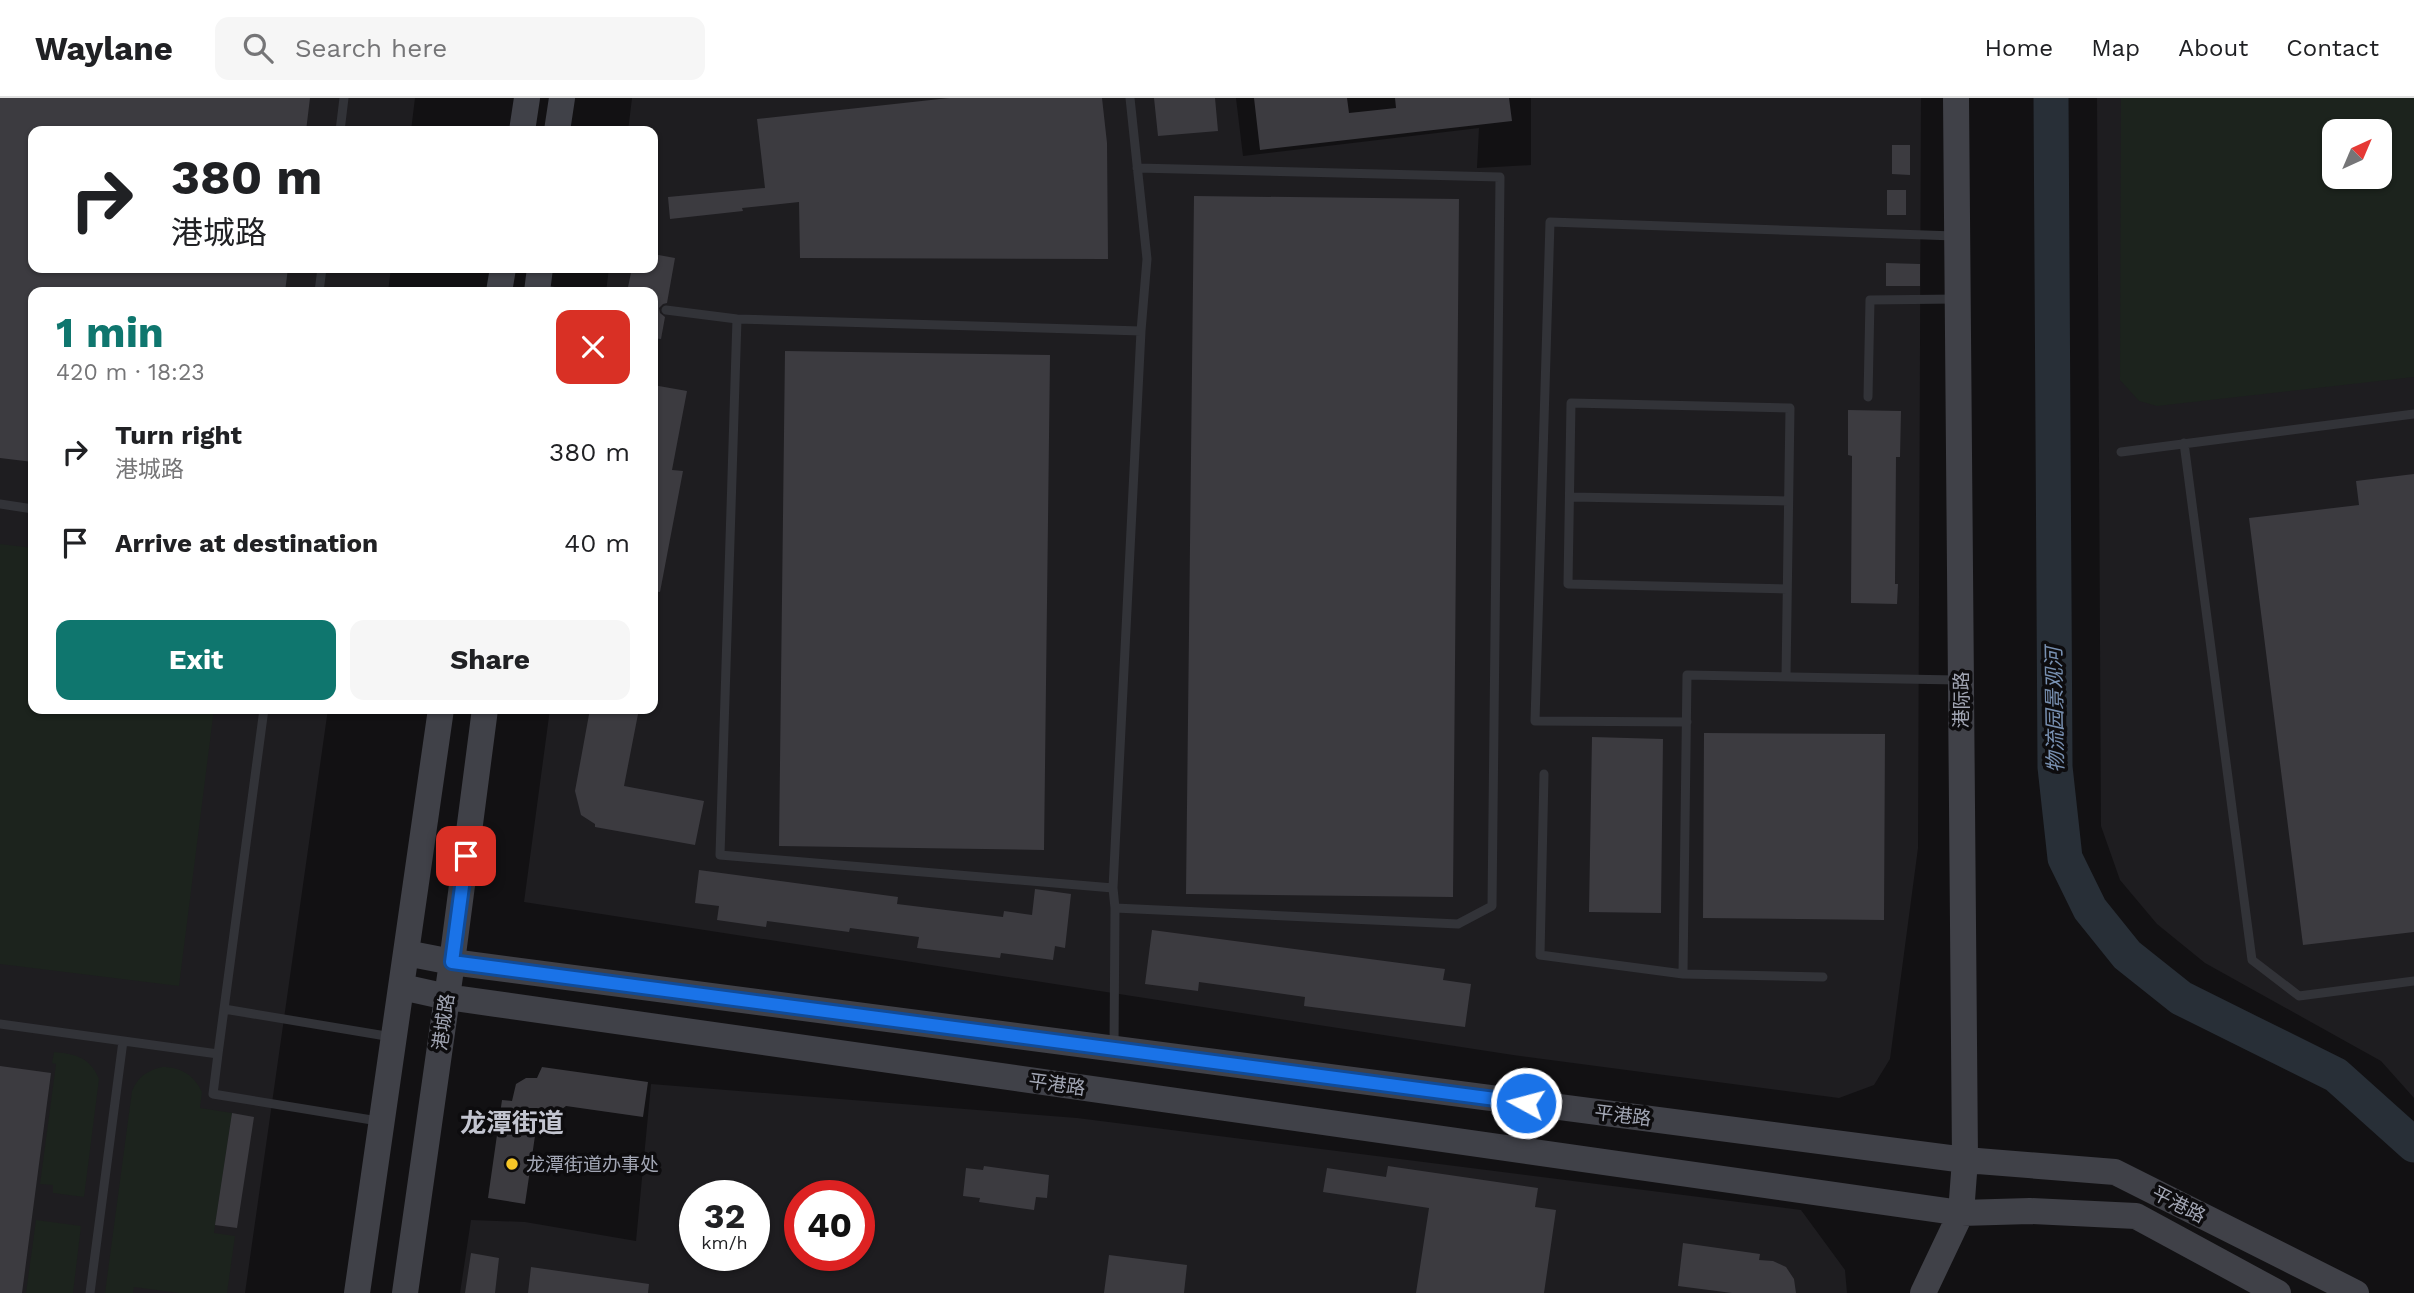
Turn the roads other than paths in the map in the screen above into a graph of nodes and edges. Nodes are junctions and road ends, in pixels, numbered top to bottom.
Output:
1 (344, 98) edge
2 (527, 98) edge
3 (562, 98) edge
4 (1130, 98) edge
5 (1956, 98) edge
6 (341, 126) edge
7 (523, 126) edge
8 (558, 126) edge
9 (1137, 168) junction
10 (1956, 236) junction
11 (1958, 299) junction
12 (666, 310) dead end
13 (737, 319) junction
14 (1141, 331) junction
15 (1868, 397) dead end
16 (2414, 414) edge
17 (2184, 443) junction
18 (2121, 452) dead end
19 (1570, 497) junction
20 (1788, 501) junction
21 (0, 504) edge
22 (28, 508) edge
23 (1787, 589) junction
24 (1786, 677) junction
25 (1961, 680) junction
26 (263, 714) edge
27 (440, 714) edge
28 (484, 714) edge
29 (1687, 722) junction
30 (1544, 774) dead end
31 (1113, 888) junction
32 (1115, 908) junction
33 (406, 953) junction
34 (452, 962) junction
35 (1683, 974) junction
36 (1823, 977) dead end
37 (2414, 981) edge
38 (402, 987) junction
39 (447, 997) junction
40 (224, 1009) junction
41 (0, 1024) edge
42 (393, 1038) junction
43 (123, 1041) junction
44 (1114, 1049) junction
45 (218, 1054) junction
46 (382, 1121) junction
47 (1965, 1160) junction
48 (1961, 1213) junction
49 (90, 1293) edge
50 (357, 1293) edge
51 (405, 1293) edge
52 (1923, 1293) edge
53 (2278, 1293) edge
54 (2356, 1293) edge

1 - 6 lane
2 - 7 street
3 - 8 street
4 - 9 lane
5 - 10 street, 港际路
9 - 14 lane
9 - 32 lane
10 - 11 street, 港际路
10 - 29 lane
11 - 15 lane
11 - 25 street, 港际路
12 - 13 lane
13 - 14 lane
13 - 31 lane
14 - 31 lane
16 - 17 lane
17 - 18 lane
17 - 37 lane
19 - 20 lane
19 - 20 lane
19 - 23 lane
20 - 23 lane
21 - 22 lane
23 - 24 lane
24 - 25 lane
24 - 29 lane
25 - 47 street, 港际路
26 - 40 lane
27 - 33 street
28 - 34 street, 港城路
29 - 35 lane
30 - 35 lane
31 - 32 lane
32 - 44 lane
33 - 34 street, 平港路
33 - 38 street
34 - 39 street, 港城路
34 - 44 street, 平港路
35 - 36 lane
38 - 39 street, 平港路
38 - 42 street
39 - 48 street, 平港路
39 - 51 street, 港城路
40 - 42 lane
40 - 45 lane
41 - 43 lane
42 - 46 street
43 - 45 lane
43 - 49 lane
44 - 47 street, 平港路
45 - 46 lane
46 - 50 street
47 - 48 street, 港际路
47 - 54 street, 平港路
48 - 52 street, 港际路
48 - 53 street, 平港路

